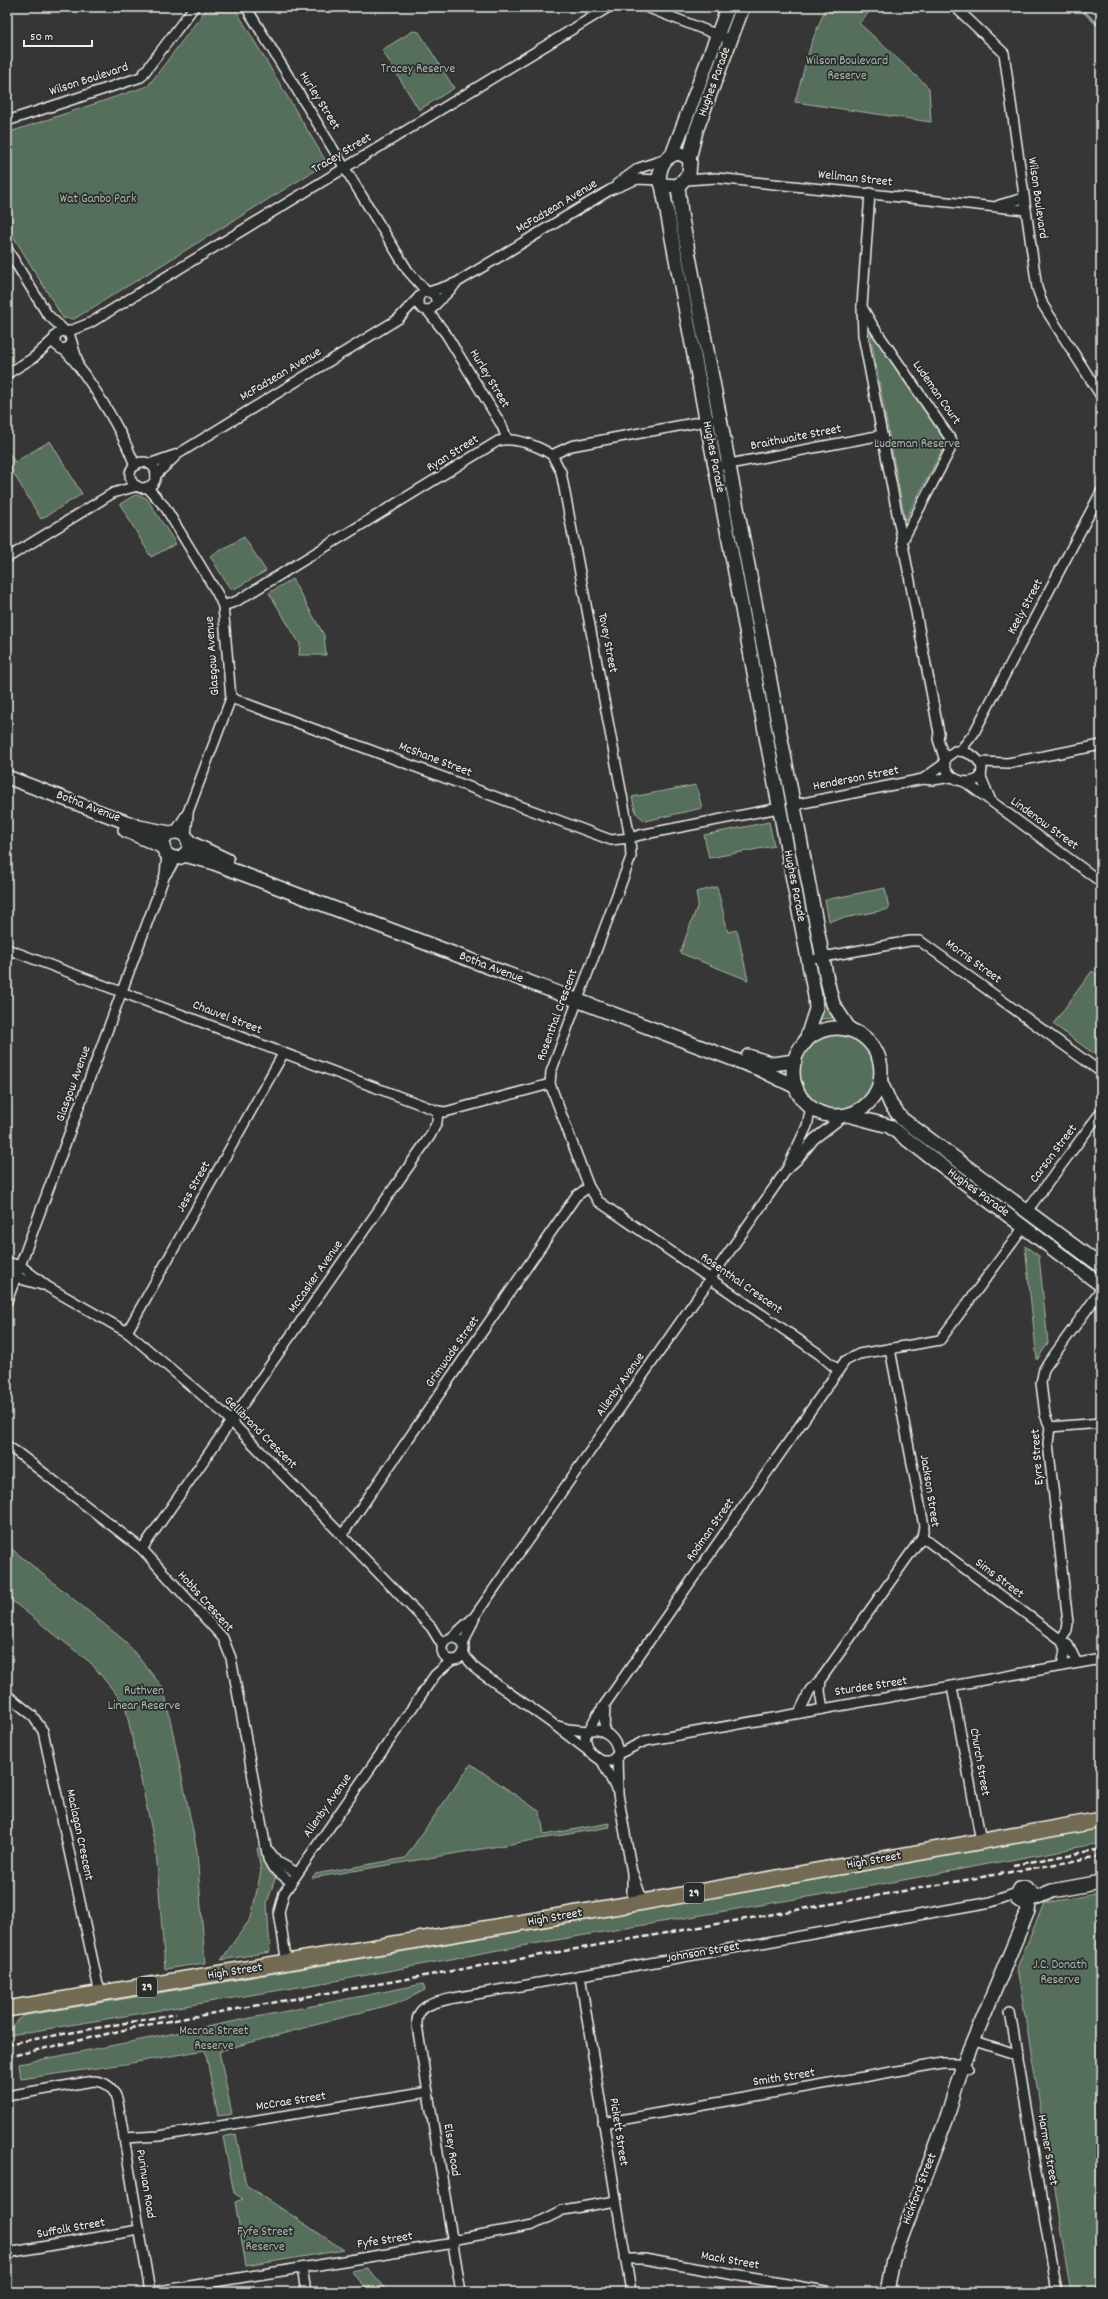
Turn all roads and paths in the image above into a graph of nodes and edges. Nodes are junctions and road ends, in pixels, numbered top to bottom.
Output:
1 (194, 7) edge
2 (246, 7) edge
3 (609, 7) edge
4 (646, 7) edge
5 (728, 7) edge
6 (743, 7) edge
7 (954, 7) edge
8 (717, 35) junction
9 (731, 40) junction
10 (7, 121) edge
11 (669, 157) junction
12 (690, 163) junction
13 (345, 168) junction
14 (716, 178) junction
15 (661, 182) junction
16 (682, 183) junction
17 (610, 190) junction
18 (870, 193) junction
19 (1024, 198) junction
20 (992, 206) junction
21 (1026, 210) junction
22 (7, 249) edge
23 (456, 283) junction
24 (423, 294) junction
25 (862, 306) junction
26 (431, 308) junction
27 (47, 314) junction
28 (398, 319) junction
29 (69, 336) junction
30 (54, 338) junction
31 (61, 348) junction
32 (33, 358) junction
33 (81, 369) junction
34 (7, 374) edge
35 (1101, 396) edge
36 (720, 418) junction
37 (706, 420) junction
38 (882, 435) junction
39 (507, 439) junction
40 (178, 454) junction
41 (552, 456) junction
42 (728, 464) junction
43 (139, 466) junction
44 (715, 467) junction
45 (152, 481) junction
46 (137, 486) junction
47 (1101, 492) edge
48 (113, 493) junction
49 (902, 542) junction
50 (7, 558) edge
51 (223, 606) junction
52 (230, 698) junction
53 (779, 726) junction
54 (765, 729) junction
55 (939, 733) junction
56 (974, 734) junction
57 (1101, 745) edge
58 (957, 751) junction
59 (977, 760) junction
60 (944, 763) junction
61 (1008, 763) junction
62 (7, 777) edge
63 (952, 777) junction
64 (981, 777) junction
65 (923, 779) junction
66 (965, 782) junction
67 (7, 786) edge
68 (990, 800) junction
69 (69, 805) junction
70 (793, 805) junction
71 (779, 808) junction
72 (180, 836) junction
73 (630, 838) junction
74 (173, 853) junction
75 (1101, 882) edge
76 (320, 899) junction
77 (7, 949) edge
78 (822, 957) junction
79 (809, 960) junction
80 (121, 991) junction
81 (578, 997) junction
82 (850, 1030) junction
83 (689, 1038) junction
84 (805, 1043) junction
85 (283, 1054) junction
86 (795, 1061) junction
87 (1101, 1072) edge
88 (880, 1080) junction
89 (550, 1084) junction
90 (796, 1087) junction
91 (811, 1107) junction
92 (438, 1111) junction
93 (1101, 1112) edge
94 (846, 1115) junction
95 (804, 1132) junction
96 (814, 1139) junction
97 (787, 1169) junction
98 (589, 1187) junction
99 (1027, 1211) junction
100 (1024, 1227) junction
101 (7, 1262) edge
102 (21, 1266) junction
103 (1101, 1266) edge
104 (7, 1270) edge
105 (16, 1276) junction
106 (711, 1279) junction
107 (1101, 1285) edge
108 (48, 1287) junction
109 (1101, 1290) edge
110 (7, 1301) edge
111 (127, 1332) junction
112 (890, 1348) junction
113 (839, 1368) junction
114 (232, 1421) junction
115 (1101, 1423) edge
116 (1050, 1427) junction
117 (7, 1446) edge
118 (342, 1535) junction
119 (922, 1537) junction
120 (142, 1549) junction
121 (475, 1616) junction
122 (431, 1627) junction
123 (451, 1638) junction
124 (1061, 1641) junction
125 (463, 1649) junction
126 (442, 1650) junction
127 (1101, 1659) edge
128 (453, 1660) junction
129 (1077, 1663) junction
130 (1062, 1666) junction
131 (477, 1670) junction
132 (435, 1675) junction
133 (822, 1679) junction
134 (952, 1687) junction
135 (7, 1695) edge
136 (605, 1704) junction
137 (823, 1708) junction
138 (798, 1713) junction
139 (553, 1724) junction
140 (589, 1731) junction
141 (604, 1732) junction
142 (614, 1741) junction
143 (646, 1741) junction
144 (589, 1752) junction
145 (618, 1755) junction
146 (602, 1761) junction
147 (618, 1794) junction
148 (1101, 1820) edge
149 (981, 1842) junction
150 (267, 1846) junction
151 (297, 1873) junction
152 (291, 1882) junction
153 (1101, 1882) edge
154 (1024, 1898) junction
155 (638, 1903) junction
156 (287, 1964) junction
157 (580, 1975) junction
158 (100, 1994) junction
159 (7, 2009) edge
160 (419, 2012) joint
161 (1010, 2012) dead end
162 (976, 2042) junction
163 (1018, 2055) junction
164 (966, 2067) junction
165 (428, 2092) junction
166 (7, 2096) edge
167 (603, 2123) junction
168 (125, 2142) junction
169 (616, 2201) junction
170 (139, 2230) junction
171 (453, 2241) junction
172 (7, 2253) edge
173 (625, 2260) junction
174 (893, 2260) junction
175 (302, 2268) junction
176 (150, 2292) edge
177 (153, 2292) edge
178 (306, 2292) edge
179 (461, 2292) edge
180 (630, 2292) edge
181 (831, 2292) edge
182 (877, 2292) edge
183 (887, 2292) edge
184 (1057, 2292) edge

1 - 10 street, Wilson Boulevard
2 - 13 street, Hurley Street
3 - 13 street, Tracey Street
4 - 8 street
5 - 8 street, Hughes Parade
6 - 9 street, Hughes Parade
7 - 19 street, Wilson Boulevard
8 - 9 street
8 - 11 street, Hughes Parade
9 - 12 street, Hughes Parade
11 - 12 street
11 - 15 street, Hughes Parade
11 - 17 street, McFadzean Avenue
12 - 14 street, Wellman Street
12 - 16 street, Hughes Parade
13 - 24 street, Hurley Street
13 - 29 street, Tracey Street
14 - 16 street, Wellman Street
14 - 18 street, Wellman Street
15 - 16 street
15 - 17 street, McFadzean Avenue
15 - 37 street, Hughes Parade
16 - 36 street, Hughes Parade
17 - 23 street, McFadzean Avenue
18 - 20 street, Wellman Street
18 - 25 street
19 - 20 street, Wellman Street
19 - 21 street, Wilson Boulevard
20 - 21 street, Wellman Street
21 - 35 street, Wilson Boulevard
22 - 27 street
23 - 24 street, McFadzean Avenue
23 - 26 street, McFadzean Avenue
24 - 26 street
24 - 26 street
24 - 28 street, McFadzean Avenue
25 - 38 street
25 - 49 street, Ludeman Court
26 - 28 street, McFadzean Avenue
26 - 39 street, Hurley Street
27 - 29 street
27 - 30 street
28 - 40 street, McFadzean Avenue
29 - 30 street
29 - 31 street
29 - 33 street
30 - 31 street
30 - 32 street
31 - 32 street
31 - 33 street
32 - 34 street
33 - 43 street
36 - 37 street
36 - 42 street, Hughes Parade
37 - 41 street
37 - 44 street, Hughes Parade
38 - 42 street, Braithwaite Street
38 - 49 street
39 - 41 street
39 - 51 street, Ryan Street
40 - 43 street, McFadzean Avenue
40 - 45 street, McFadzean Avenue
41 - 73 street, Tovey Street
42 - 44 street, Braithwaite Street
42 - 53 street, Hughes Parade
43 - 45 street, Glasgow Avenue
43 - 46 street
43 - 48 street, McFadzean Avenue
44 - 54 street, Hughes Parade
45 - 46 street
45 - 51 street, Glasgow Avenue
46 - 48 street, McFadzean Avenue
47 - 56 street, Keely Street
48 - 50 street, McFadzean Avenue
49 - 55 street
51 - 52 street, Glasgow Avenue
52 - 72 street, Glasgow Avenue
52 - 73 street, McShane Street
53 - 54 street
53 - 70 street, Hughes Parade
54 - 71 street, Hughes Parade
55 - 58 street
55 - 60 street
56 - 58 street, Keely Street
56 - 59 street, Keely Street
57 - 61 street
58 - 59 street
58 - 60 street
59 - 61 street
59 - 64 street
60 - 63 street
60 - 65 street, Henderson Street
61 - 64 street
62 - 69 street, Botha Avenue
63 - 65 street, Henderson Street
63 - 66 street
64 - 66 street
64 - 68 street, Lindenow Street
65 - 70 street, Henderson Street
66 - 68 street, Lindenow Street
67 - 69 street, Botha Avenue
68 - 75 street, Lindenow Street
69 - 72 street, Botha Avenue
69 - 74 street, Botha Avenue
70 - 78 street, Hughes Parade
71 - 73 street
71 - 79 street, Hughes Parade
72 - 74 street
72 - 74 street
72 - 76 street, Botha Avenue
73 - 81 street, Rosenthal Crescent
74 - 76 street, Botha Avenue
74 - 80 street, Glasgow Avenue
76 - 81 street, Botha Avenue
77 - 80 street, Chauvel Street
78 - 79 street, Morris Street
78 - 82 street, Hughes Parade
78 - 87 street, Morris Street
79 - 84 street, Hughes Parade
80 - 85 street, Chauvel Street
80 - 102 street, Glasgow Avenue
81 - 83 street, Botha Avenue
81 - 89 street, Rosenthal Crescent
82 - 84 street
82 - 88 street
83 - 86 street, Botha Avenue
83 - 90 street, Botha Avenue
84 - 86 street
85 - 92 street, Chauvel Street
85 - 111 street, Jess Street
86 - 90 street
88 - 94 street
88 - 99 street, Hughes Parade
89 - 92 street
89 - 98 street, Rosenthal Crescent
90 - 91 street
91 - 94 street
91 - 95 street, Allenby Avenue
92 - 114 street, McCasker Avenue
93 - 99 street, Carson Street
94 - 96 street, Allenby Avenue
94 - 100 street, Hughes Parade
95 - 96 street
95 - 97 street, Allenby Avenue
96 - 97 street, Allenby Avenue
97 - 106 street, Allenby Avenue
98 - 106 street, Rosenthal Crescent
98 - 118 street, Grimwade Street
99 - 100 street
99 - 103 street, Hughes Parade
100 - 107 street, Hughes Parade
100 - 112 street
101 - 102 street, Gellibrand Crescent
102 - 105 street, Glasgow Avenue
102 - 108 street, Gellibrand Crescent
104 - 105 street, Gellibrand Crescent
105 - 108 street, Gellibrand Crescent
105 - 110 street, Glasgow Avenue
106 - 113 street, Rosenthal Crescent
106 - 121 street, Allenby Avenue
108 - 111 street, Gellibrand Crescent
109 - 116 street, Eyre Street
111 - 114 street, Gellibrand Crescent
112 - 113 street
112 - 119 street, Jackson Street
113 - 136 street, Rodman Street
114 - 118 street, Gellibrand Crescent
114 - 120 street, McCasker Avenue
115 - 116 street
116 - 124 street, Eyre Street
117 - 120 street, Hobbs Crescent
118 - 122 street, Gellibrand Crescent
119 - 124 street, Sims Street
119 - 133 street, Jackson Street
120 - 150 street, Hobbs Crescent
121 - 123 street, Allenby Avenue
121 - 125 street, Allenby Avenue
122 - 123 street, Gellibrand Crescent
122 - 126 street, Gellibrand Crescent
123 - 125 street, Gellibrand Crescent
123 - 126 street, Allenby Avenue
124 - 129 street, Sims Street
124 - 130 street
125 - 128 street, Allenby Avenue
125 - 131 street
126 - 128 street
126 - 132 street, Allenby Avenue
127 - 129 street, Sturdee Street
128 - 131 street
128 - 132 street, Allenby Avenue
129 - 130 street, Sturdee Street
130 - 134 street, Sturdee Street
131 - 139 street
132 - 151 street, Allenby Avenue
133 - 137 street
133 - 138 street, Jackson Street
134 - 137 street, Sturdee Street
134 - 149 street, Church Street
135 - 158 street, Maclagan Crescent
136 - 140 street, Rodman Street
136 - 141 street
137 - 138 street, Sturdee Street
138 - 143 street, Sturdee Street
139 - 140 street
139 - 144 street
140 - 141 street
140 - 144 street
141 - 142 street
142 - 143 street, Sturdee Street
142 - 145 street
143 - 145 street, Sturdee Street
144 - 146 street
145 - 146 street
145 - 147 street
146 - 147 street
147 - 155 street
148 - 149 main road, High Street / 29
149 - 155 main road, High Street / 29
150 - 151 street, Hobbs Crescent
150 - 152 street, Hobbs Crescent
151 - 152 street, Allenby Avenue
152 - 156 street, Allenby Avenue
153 - 154 street, Johnson Street
154 - 157 street, Johnson Street
154 - 162 street, Hickford Street
155 - 156 main road, High Street / 29
156 - 158 main road, High Street / 29
157 - 160 street, Johnson Street
157 - 167 street, Pickett Street
158 - 159 main road, High Street / 29
160 - 165 street, Elsey Road
161 - 163 street, Harmer Street
162 - 163 street
162 - 164 street, Hickford Street
163 - 184 street, Harmer Street
164 - 167 street, Smith Street
164 - 174 street, Hickford Street
165 - 168 street, McCrae Street
165 - 171 street, Elsey Road
166 - 168 street, Purinuan Road
167 - 169 street, Pickett Street
168 - 170 street, Purinuan Road
169 - 171 street, Fyfe Street
169 - 173 street, Pickett Street
170 - 172 street, Suffolk Street
170 - 176 street, Purinuan Road
171 - 175 street, Fyfe Street
171 - 179 street, Elsey Road
173 - 180 street, Pickett Street
173 - 181 street, Mack Street
174 - 182 street, Hickford Street
174 - 183 street, Hickford Street
175 - 177 street, Fyfe Street
175 - 178 street

